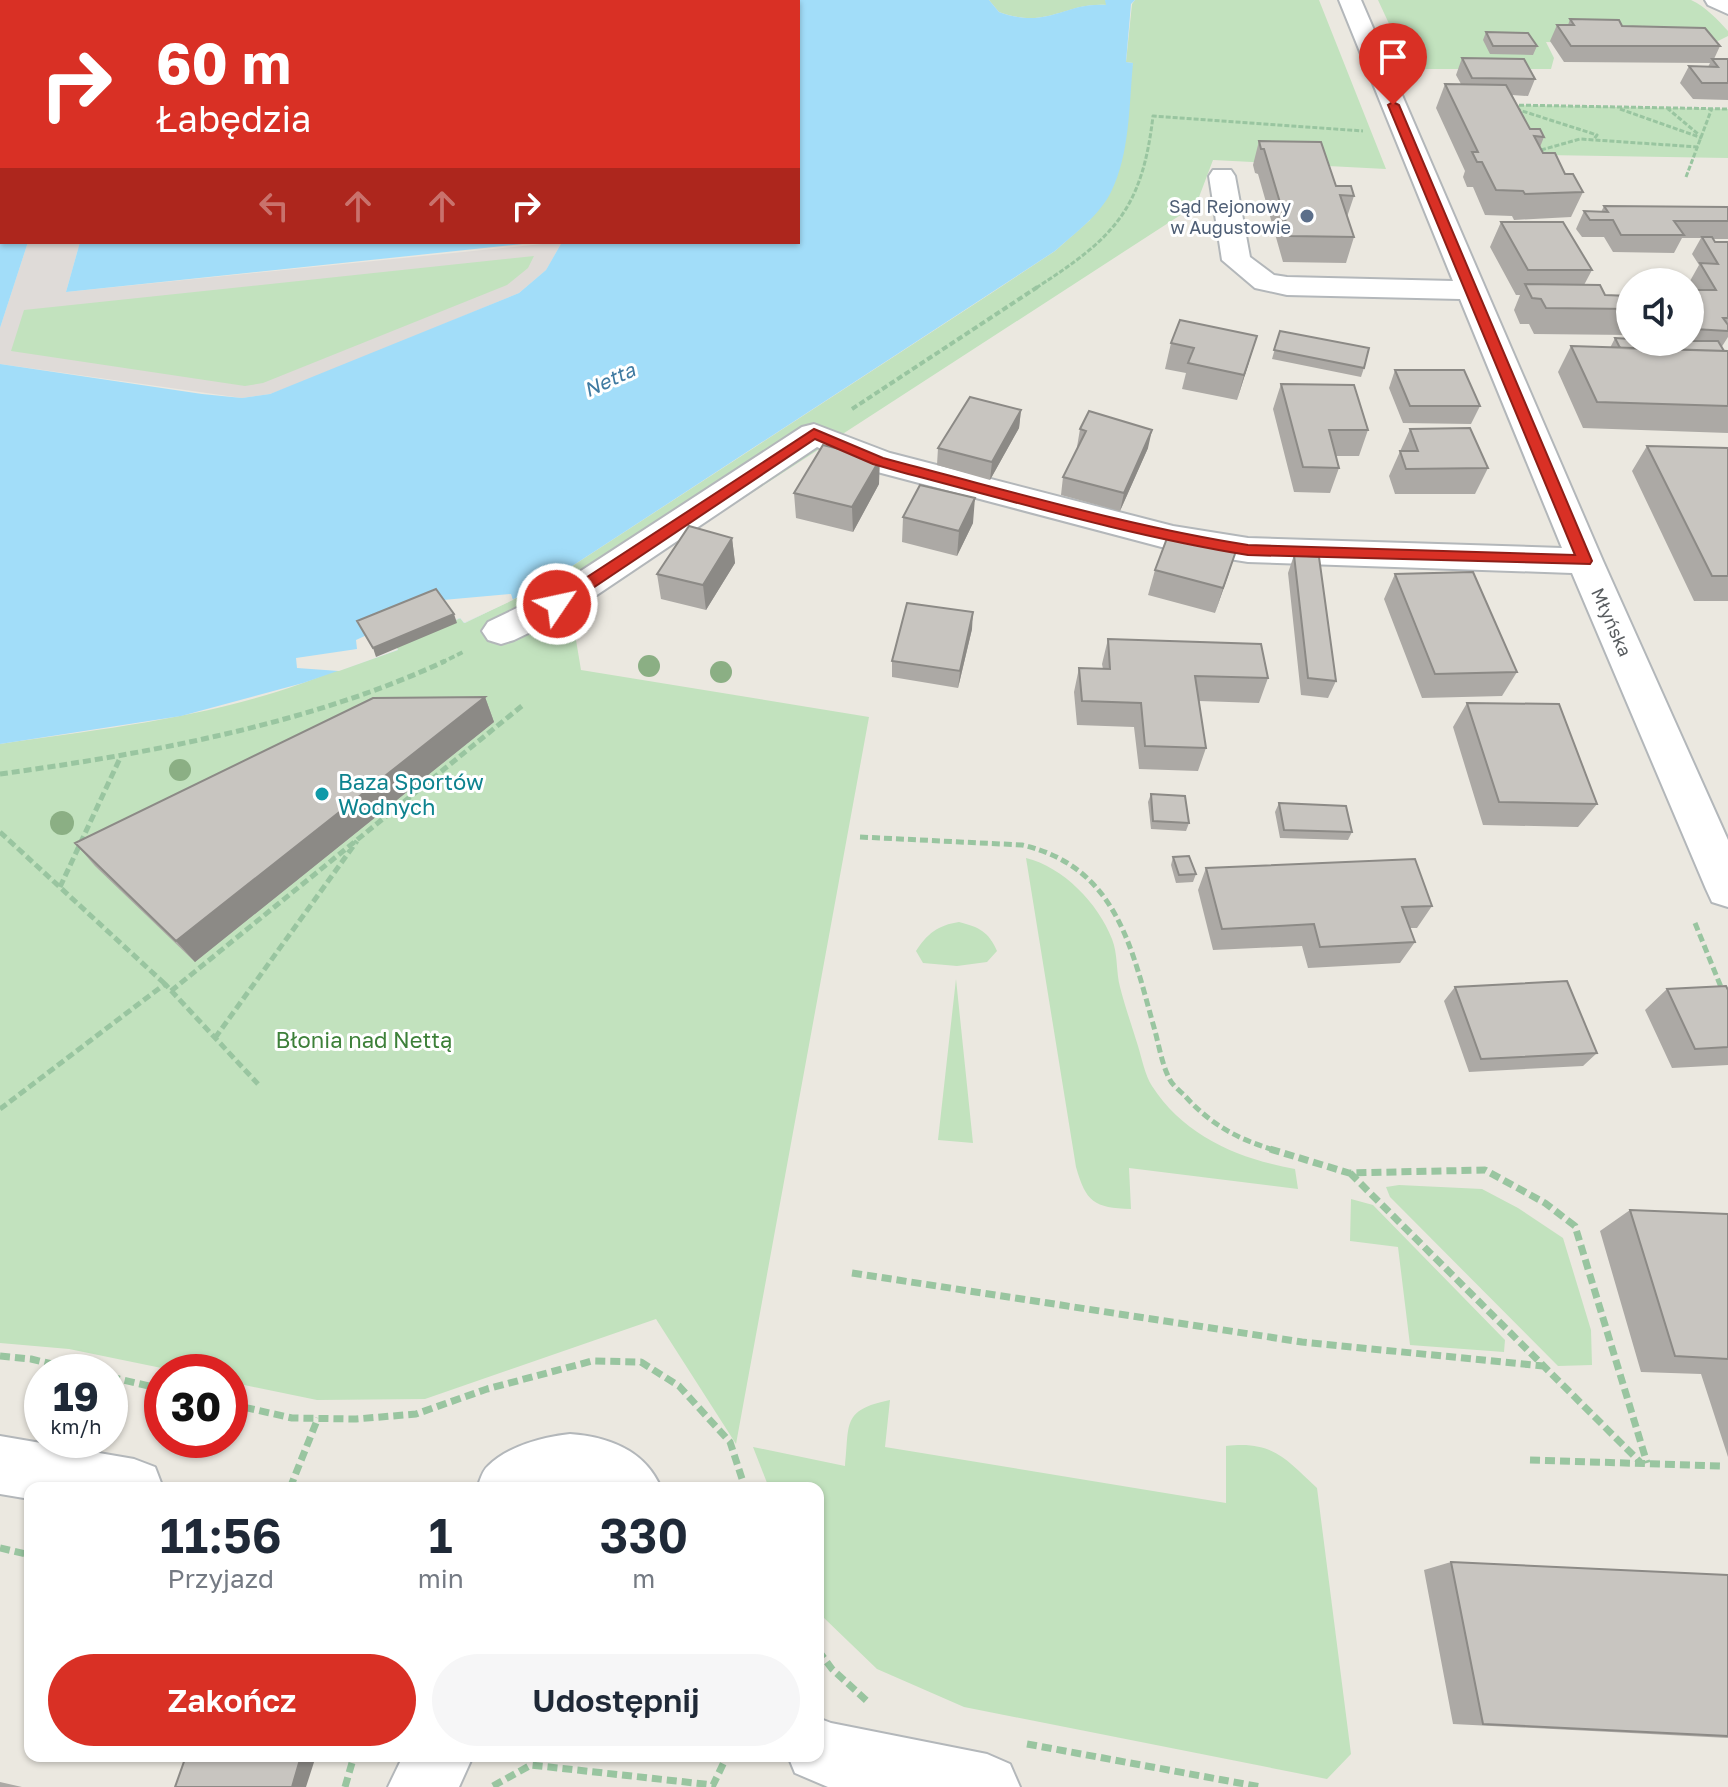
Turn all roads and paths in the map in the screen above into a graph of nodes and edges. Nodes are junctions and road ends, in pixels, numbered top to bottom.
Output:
1 (1350, 0) edge
2 (1716, 0) edge
3 (1728, 7) edge
4 (1615, 107) junction
5 (1667, 108) junction
6 (1712, 108) junction
7 (1728, 109) edge
8 (1376, 132) dead end
9 (1702, 138) junction
10 (1594, 140) junction
11 (1698, 147) junction
12 (1541, 150) edge
13 (1222, 176) dead end
14 (1686, 177) dead end
15 (1471, 290) junction
16 (814, 434) junction
17 (1585, 561) junction
18 (501, 631) joint
19 (523, 705) dead end
20 (121, 756) junction
21 (0, 774) edge
22 (0, 832) edge
23 (363, 833) junction
24 (860, 837) dead end
25 (60, 887) junction
26 (1728, 889) edge
27 (165, 984) junction
28 (171, 991) junction
29 (215, 1038) junction
30 (258, 1084) dead end
31 (0, 1109) edge
32 (1349, 1173) junction
33 (852, 1273) dead end
34 (0, 1356) edge
35 (24, 1358) edge
36 (1543, 1366) junction
37 (248, 1408) edge
38 (318, 1418) junction
39 (1530, 1460) dead end
40 (1644, 1463) junction
41 (0, 1465) edge
42 (1721, 1466) dead end
43 (99, 1482) edge
44 (292, 1482) edge
45 (516, 1482) edge
46 (626, 1482) edge
47 (743, 1482) edge
48 (0, 1548) edge
49 (24, 1554) edge
50 (824, 1658) edge
51 (882, 1706) dead end
52 (824, 1753) edge
53 (352, 1762) edge
54 (437, 1762) edge
55 (724, 1762) edge
56 (1000, 1764) edge
57 (345, 1787) edge
58 (421, 1787) edge
59 (492, 1787) edge
60 (1261, 1787) edge

1 - 15 street, Młyńska
2 - 3 street
4 - 5 path
4 - 9 path
4 - 10 path
5 - 6 path
5 - 9 path
6 - 7 path
6 - 9 path
8 - 16 path
9 - 11 path
10 - 11 path
10 - 12 path
11 - 14 path
13 - 15 street
15 - 17 street, Młyńska
16 - 17 street
16 - 18 street
17 - 26 street, Młyńska
18 - 20 path
19 - 23 path
20 - 21 path
20 - 25 path
22 - 25 path
23 - 28 path
23 - 29 path
24 - 32 path
25 - 27 path
27 - 28 path
27 - 31 path
28 - 29 path
29 - 30 path
32 - 36 path
32 - 40 path
33 - 36 path
34 - 35 path
36 - 40 path
37 - 38 path
38 - 44 path
38 - 47 path
39 - 40 path
40 - 42 path
41 - 43 street
45 - 46 street
48 - 49 path
50 - 51 path
52 - 56 street
53 - 57 path
54 - 58 street
55 - 59 path
56 - 60 path

